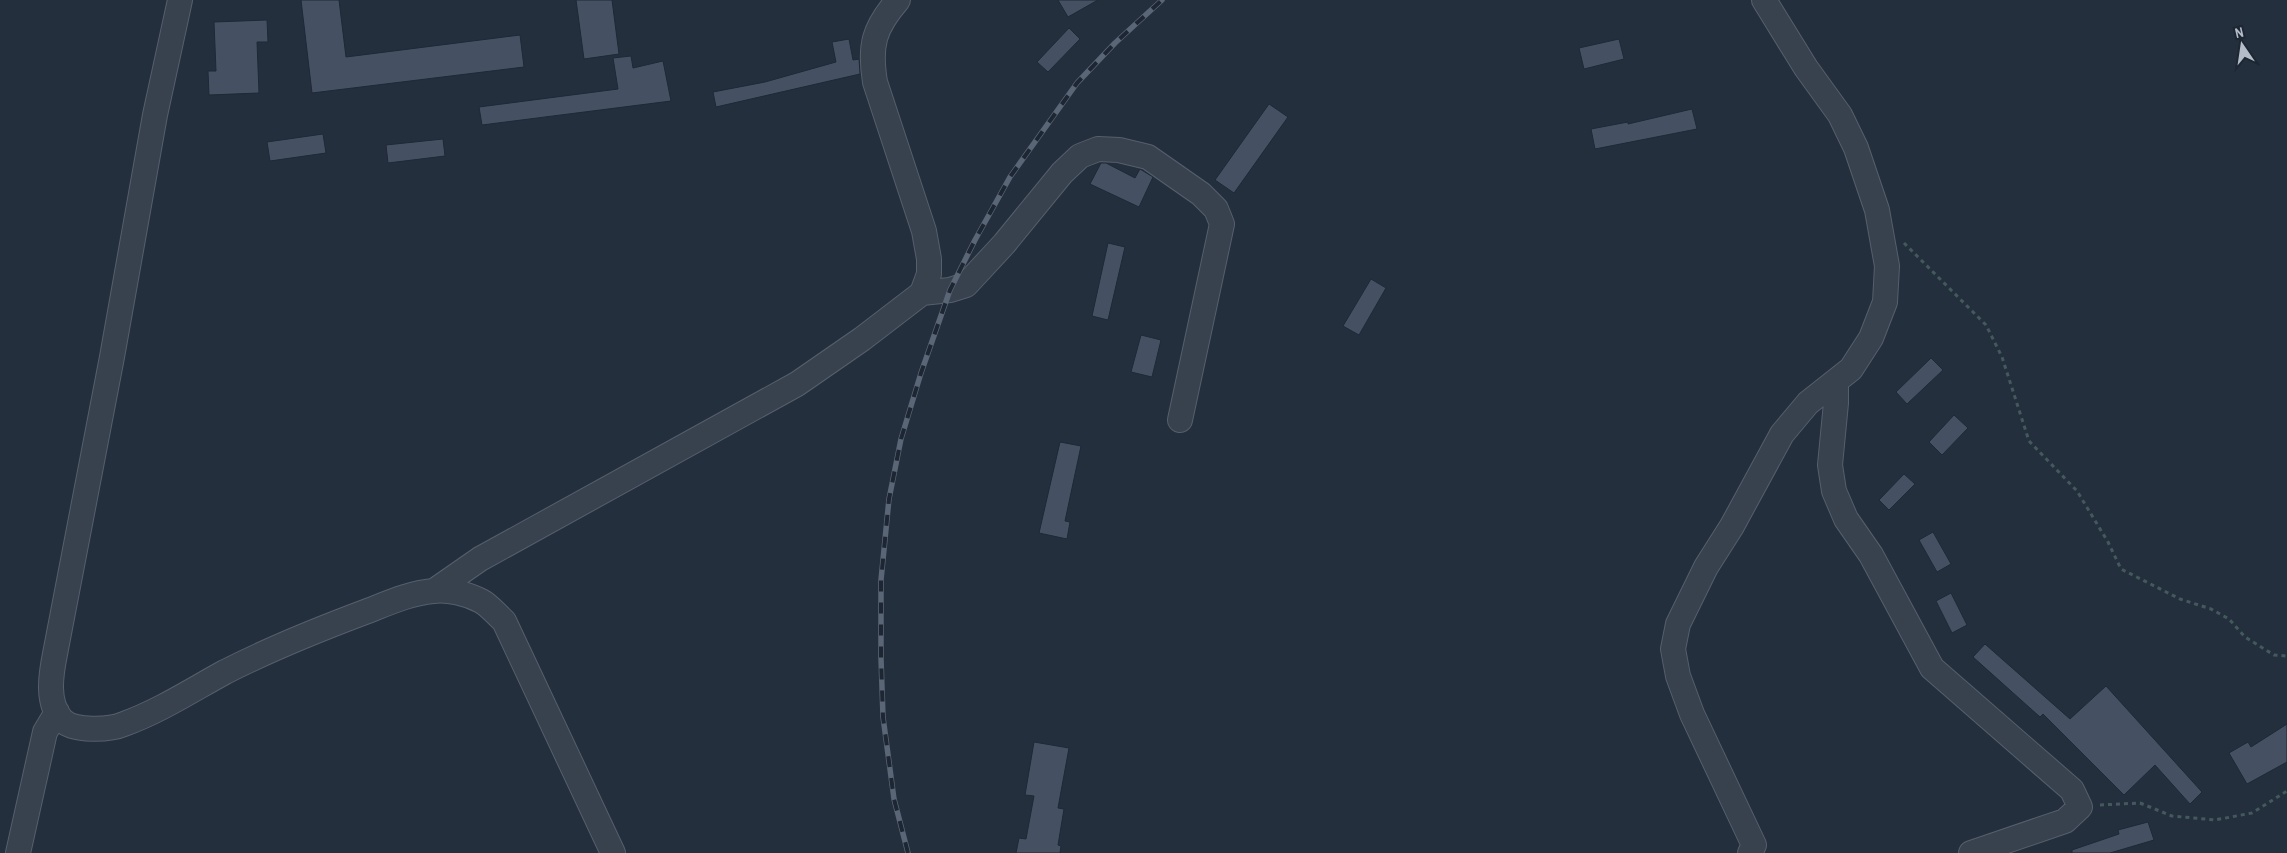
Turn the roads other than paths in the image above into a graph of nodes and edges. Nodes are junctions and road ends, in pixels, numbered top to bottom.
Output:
1 (180, 0) edge
2 (898, 0) edge
3 (1764, 0) edge
4 (922, 292) junction
5 (1836, 382) junction
6 (1180, 420) dead end
7 (434, 590) junction
8 (57, 712) junction
9 (1755, 850) edge
10 (18, 852) edge
11 (613, 853) edge
12 (1971, 853) edge

1 - 8 street
2 - 4 street
3 - 5 street
4 - 6 street
4 - 7 street
5 - 9 street
5 - 12 street
7 - 8 street
7 - 11 street
8 - 10 street

